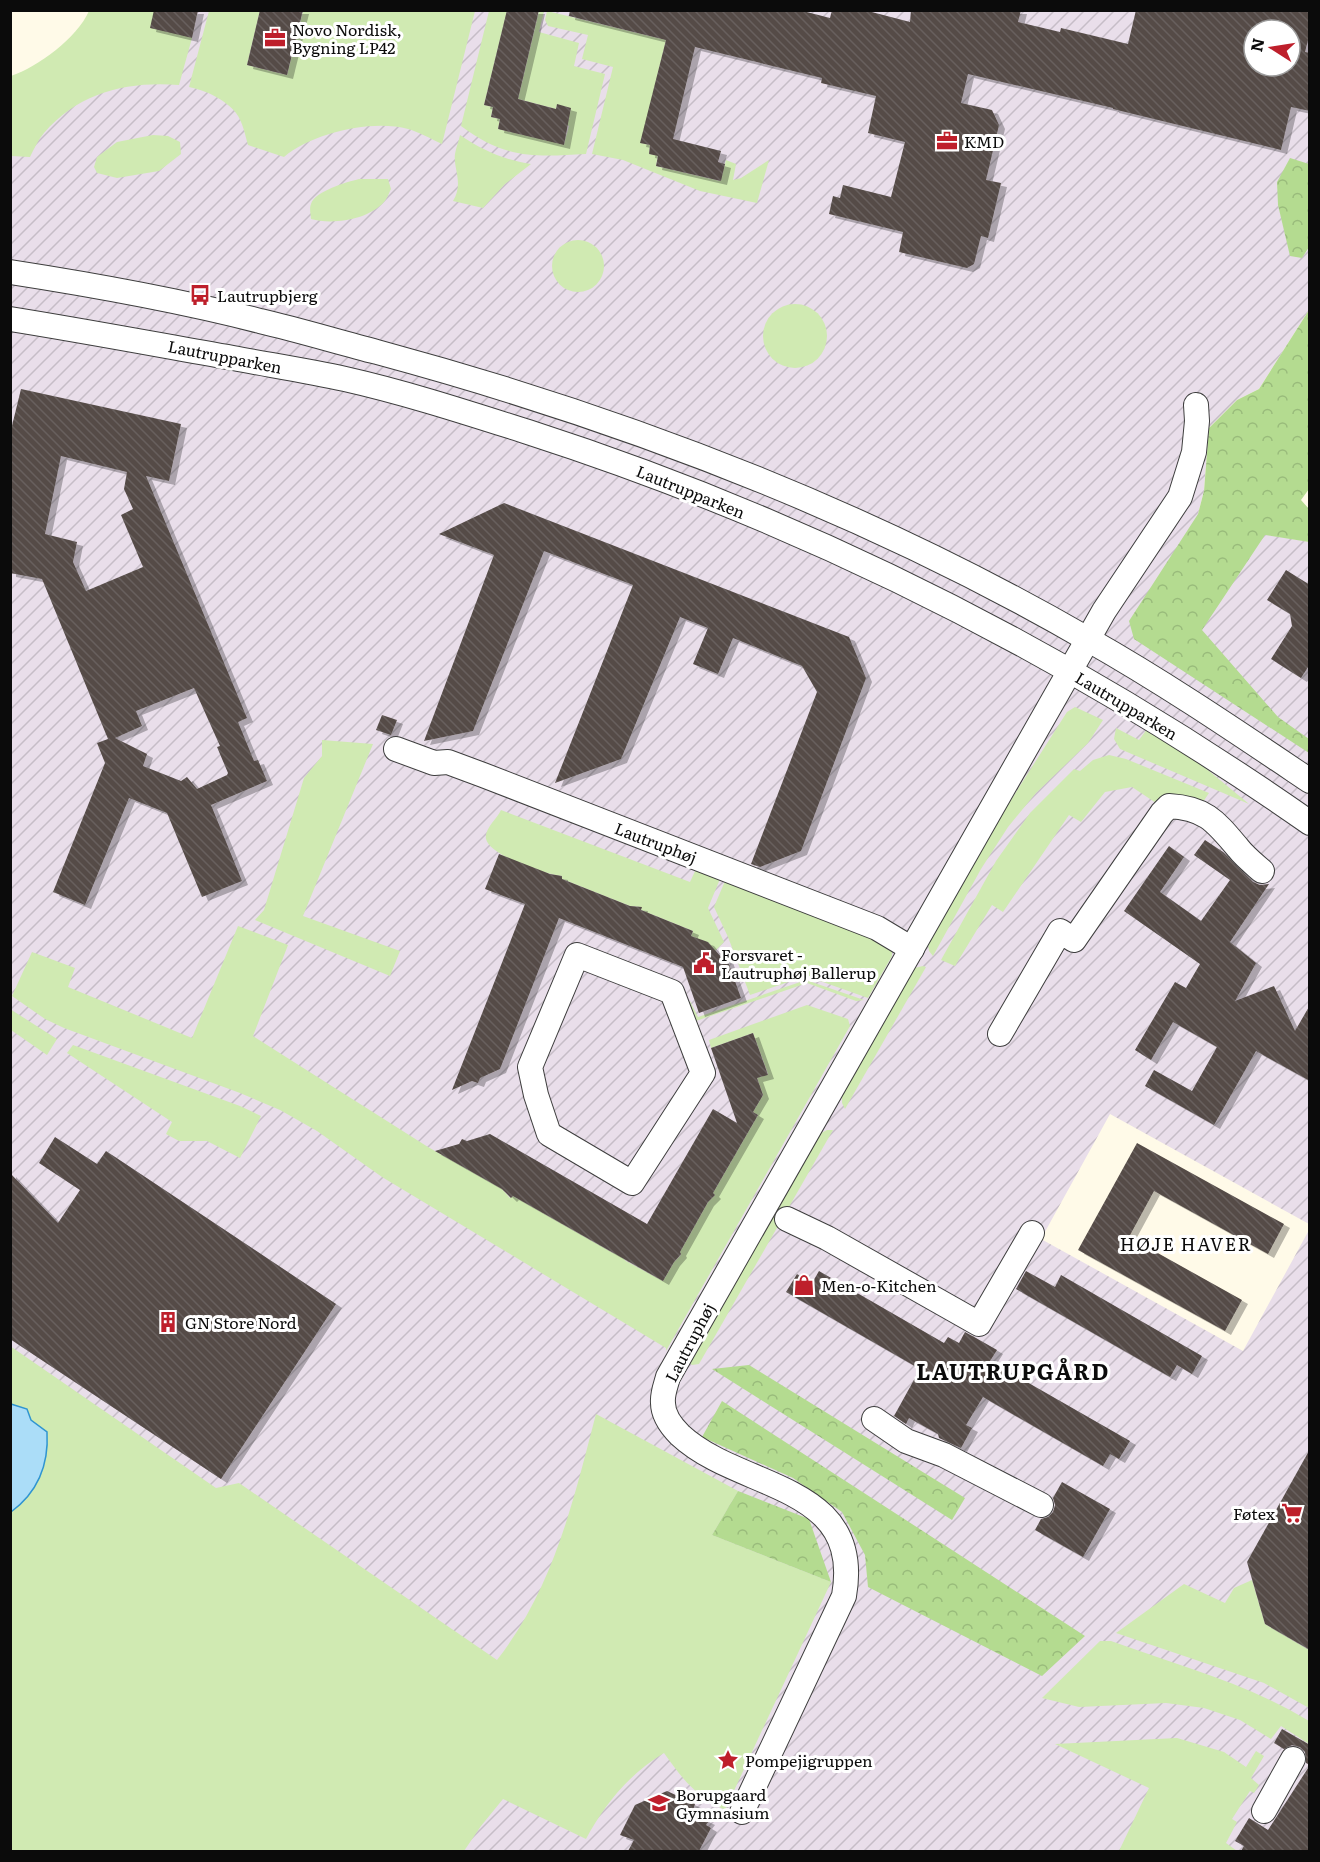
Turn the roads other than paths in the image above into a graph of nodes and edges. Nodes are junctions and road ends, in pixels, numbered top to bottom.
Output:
1 (10, 272) edge
2 (10, 319) edge
3 (1196, 405) dead end
4 (1088, 639) junction
5 (1070, 672) junction
6 (396, 750) dead end
7 (1310, 781) edge
8 (1310, 824) edge
9 (1263, 871) dead end
10 (912, 949) junction
11 (1000, 1034) dead end
12 (536, 1095) joint
13 (787, 1219) dead end
14 (1032, 1233) dead end
15 (874, 1419) dead end
16 (1041, 1505) dead end
17 (1293, 1759) dead end
18 (1264, 1811) dead end
19 (742, 1812) dead end

1 - 4 street
2 - 5 street, Lautrupparken
3 - 4 street
4 - 5 street, Lautruphøj
4 - 7 street
5 - 8 street, Lautrupparken
5 - 10 street, Lautruphøj
6 - 10 street, Lautruphøj
9 - 11 street
10 - 19 street, Lautruphøj
12 - 12 street
13 - 14 street
15 - 16 street
17 - 18 street

